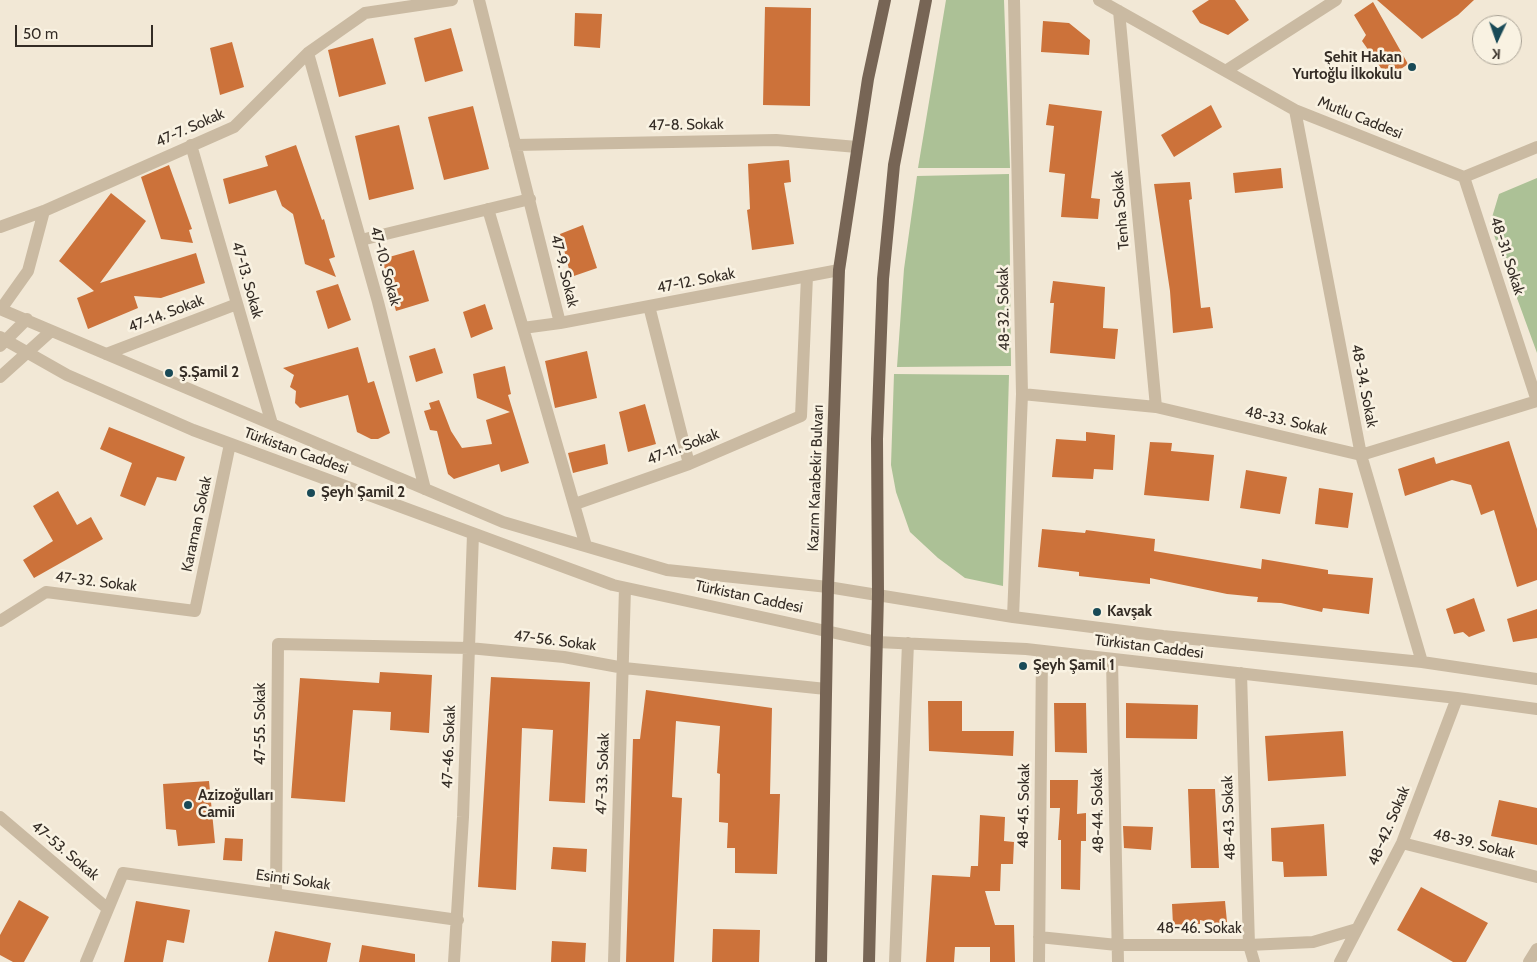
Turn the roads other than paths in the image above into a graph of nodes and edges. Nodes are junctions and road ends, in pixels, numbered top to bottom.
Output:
1 (360, 0) edge
2 (452, 0) edge
3 (479, 0) edge
4 (885, 0) edge
5 (926, 0) edge
6 (1014, 0) edge
7 (1336, 0) edge
8 (1102, 1) edge
9 (1119, 10) junction
10 (365, 13) junction
11 (308, 53) junction
12 (1227, 70) junction
13 (1295, 110) junction
14 (191, 145) junction
15 (515, 145) junction
16 (857, 147) junction
17 (1537, 147) edge
18 (1464, 177) junction
19 (530, 199) junction
20 (488, 209) junction
21 (44, 211) junction
22 (0, 227) edge
23 (361, 240) junction
24 (839, 270) junction
25 (807, 276) junction
26 (238, 304) junction
27 (649, 306) junction
28 (0, 309) edge
29 (27, 319) junction
30 (560, 323) junction
31 (523, 328) junction
32 (50, 332) junction
33 (2, 341) edge
34 (28, 352) junction
35 (106, 354) junction
36 (0, 378) edge
37 (1022, 394) junction
38 (1537, 401) edge
39 (1156, 407) junction
40 (272, 424) junction
41 (230, 444) junction
42 (1361, 455) junction
43 (689, 464) junction
44 (426, 489) junction
45 (575, 504) junction
46 (473, 534) junction
47 (586, 546) junction
48 (828, 587) junction
49 (625, 588) junction
50 (878, 594) junction
51 (195, 611) joint
52 (1014, 616) junction
53 (0, 621) edge
54 (827, 630) junction
55 (876, 642) junction
56 (908, 643) junction
57 (278, 644) joint
58 (469, 648) junction
59 (1042, 651) junction
60 (1112, 659) junction
61 (1422, 662) junction
62 (624, 668) junction
63 (1241, 673) junction
64 (1537, 679) edge
65 (826, 689) junction
66 (1457, 698) junction
67 (1537, 709) edge
68 (0, 817) edge
69 (1402, 843) junction
70 (1537, 877) edge
71 (276, 894) junction
72 (108, 909) junction
73 (458, 920) junction
74 (1357, 929) junction
75 (1039, 937) junction
76 (1117, 945) junction
77 (1250, 945) junction
78 (1537, 949) edge
79 (86, 962) edge
80 (454, 962) edge
81 (614, 962) edge
82 (821, 962) edge
83 (869, 962) edge
84 (895, 962) edge
85 (1039, 962) edge
86 (1118, 962) edge
87 (1254, 962) edge
88 (1340, 962) edge
89 (1530, 962) edge

1 - 10 street
2 - 10 street, 47-7. Sokak
3 - 15 street, 47-9. Sokak
4 - 16 main road, Kazım Karabekir Bulvarı
5 - 50 main road
6 - 37 street, 48-32. Sokak
7 - 12 street
8 - 9 street, Mutlu Caddesi
9 - 12 street, Mutlu Caddesi
9 - 39 street, Tenha Sokak
10 - 11 street, 47-7. Sokak
11 - 14 street, 47-7. Sokak
11 - 23 street, 47-10. Sokak
12 - 13 street, Mutlu Caddesi
13 - 18 street, Mutlu Caddesi
13 - 42 street, 48-34. Sokak
14 - 21 street, 47-7. Sokak
14 - 26 street, 47-13. Sokak
15 - 16 street, 47-8. Sokak
15 - 19 street, 47-9. Sokak
16 - 24 main road, Kazım Karabekir Bulvarı
17 - 18 street
18 - 38 street, 48-31. Sokak
19 - 20 street
19 - 30 street, 47-9. Sokak
20 - 23 street
20 - 31 street
21 - 22 street, 47-7. Sokak
21 - 28 street
23 - 44 street, 47-10. Sokak
24 - 25 street, 47-12. Sokak
24 - 48 main road, Kazım Karabekir Bulvarı
25 - 27 street, 47-12. Sokak
25 - 43 street, 47-11. Sokak
26 - 35 street, 47-14. Sokak
26 - 40 street, 47-13. Sokak
27 - 30 street, 47-12. Sokak
27 - 43 street
28 - 29 street, Türkistan Caddesi
29 - 32 street, Türkistan Caddesi
29 - 33 street
30 - 31 street, 47-9. Sokak
31 - 45 street
32 - 34 street
32 - 35 street, Türkistan Caddesi
33 - 34 street, Türkistan Caddesi
34 - 36 street
34 - 41 street, Türkistan Caddesi
35 - 40 street, Türkistan Caddesi
37 - 39 street, 48-33. Sokak
37 - 52 street, 48-32. Sokak
38 - 42 street
39 - 42 street, 48-33. Sokak
40 - 44 street, Türkistan Caddesi
41 - 46 street, Türkistan Caddesi
41 - 51 street, Karaman Sokak
42 - 61 street, 48-34. Sokak
43 - 45 street, 47-11. Sokak
44 - 47 street, Türkistan Caddesi
45 - 47 street
46 - 49 street, Türkistan Caddesi
46 - 58 street, 47-46. Sokak
47 - 48 street, Türkistan Caddesi
48 - 50 street, Türkistan Caddesi
48 - 54 main road, Kazım Karabekir Bulvarı
49 - 54 street, Türkistan Caddesi
49 - 62 street, 47-33. Sokak
50 - 52 street, Türkistan Caddesi
50 - 55 main road
51 - 53 street, 47-32. Sokak
52 - 61 street, Türkistan Caddesi
54 - 55 street, Türkistan Caddesi
54 - 65 main road, Kazım Karabekir Bulvarı
55 - 56 street, Türkistan Caddesi
55 - 83 main road
56 - 59 street, Türkistan Caddesi
56 - 84 street
57 - 58 street, 47-56. Sokak
57 - 71 street, 47-55. Sokak
58 - 62 street, 47-56. Sokak
58 - 73 street, 47-46. Sokak
59 - 60 street, Türkistan Caddesi
59 - 75 street, 48-45. Sokak
60 - 63 street, Türkistan Caddesi
60 - 76 street, 48-44. Sokak
61 - 64 street, Türkistan Caddesi
62 - 65 street, 47-56. Sokak
62 - 81 street, 47-33. Sokak
63 - 66 street, Türkistan Caddesi
63 - 77 street, 48-43. Sokak
65 - 82 main road, Kazım Karabekir Bulvarı
66 - 67 street, Türkistan Caddesi
66 - 69 street, 48-42. Sokak
68 - 72 street, 47-53. Sokak
69 - 70 street, 48-39. Sokak
69 - 74 street, 48-42. Sokak
71 - 72 street, Esinti Sokak
71 - 73 street, Esinti Sokak
72 - 79 street
73 - 80 street, 47-46. Sokak
74 - 77 street, 48-46. Sokak
74 - 88 street, 48-42. Sokak
75 - 76 street, 48-46. Sokak
75 - 85 street, 48-45. Sokak
76 - 77 street, 48-46. Sokak
76 - 86 street, 48-44. Sokak
77 - 87 street, 48-43. Sokak
78 - 89 street

